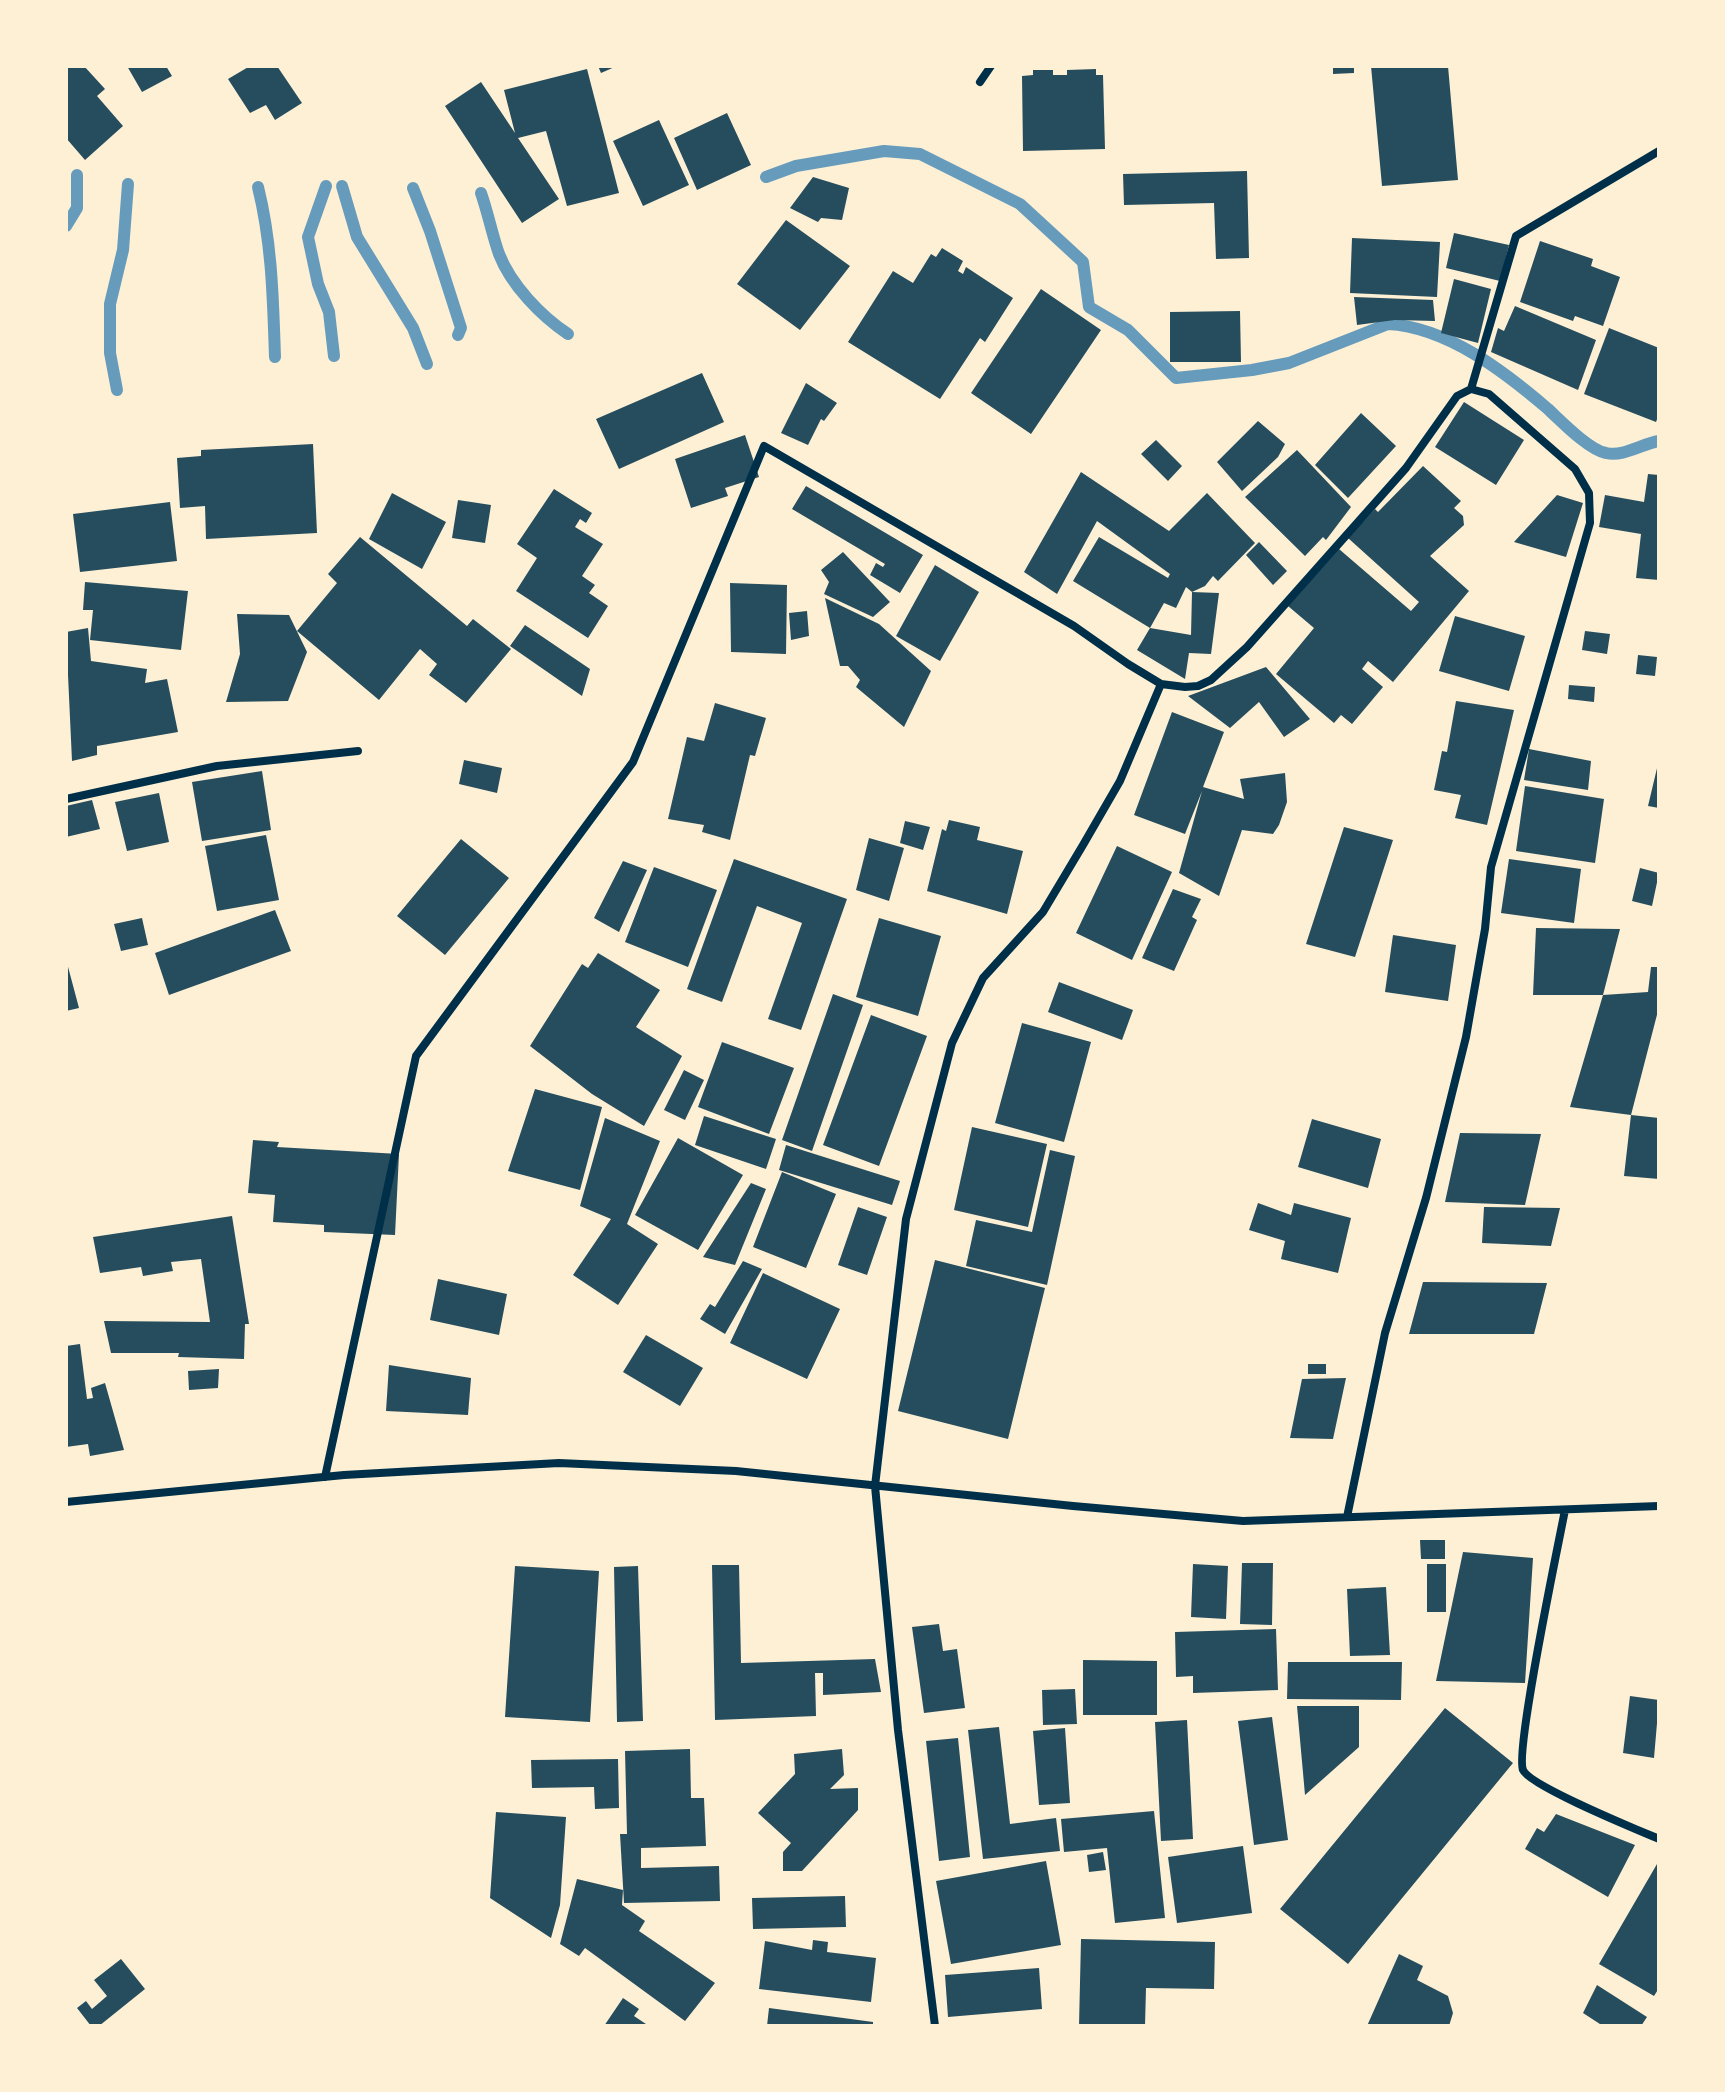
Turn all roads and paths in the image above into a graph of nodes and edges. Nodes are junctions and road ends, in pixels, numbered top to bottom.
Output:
1 (991, 66) edge
2 (980, 82) dead end
3 (1659, 151) edge
4 (1471, 389) junction
5 (1161, 684) junction
6 (358, 751) dead end
7 (66, 799) edge
8 (325, 1477) junction
9 (875, 1486) junction
10 (66, 1502) edge
11 (1659, 1506) edge
12 (1565, 1510) junction
13 (1347, 1517) junction
14 (1659, 1839) edge
15 (935, 2026) edge

1 - 2 street
3 - 4 street
4 - 5 street
4 - 13 street
5 - 8 street
5 - 9 street
6 - 7 street
8 - 9 street
8 - 10 street
9 - 13 street
9 - 15 street
11 - 12 street
12 - 13 street
12 - 14 street

